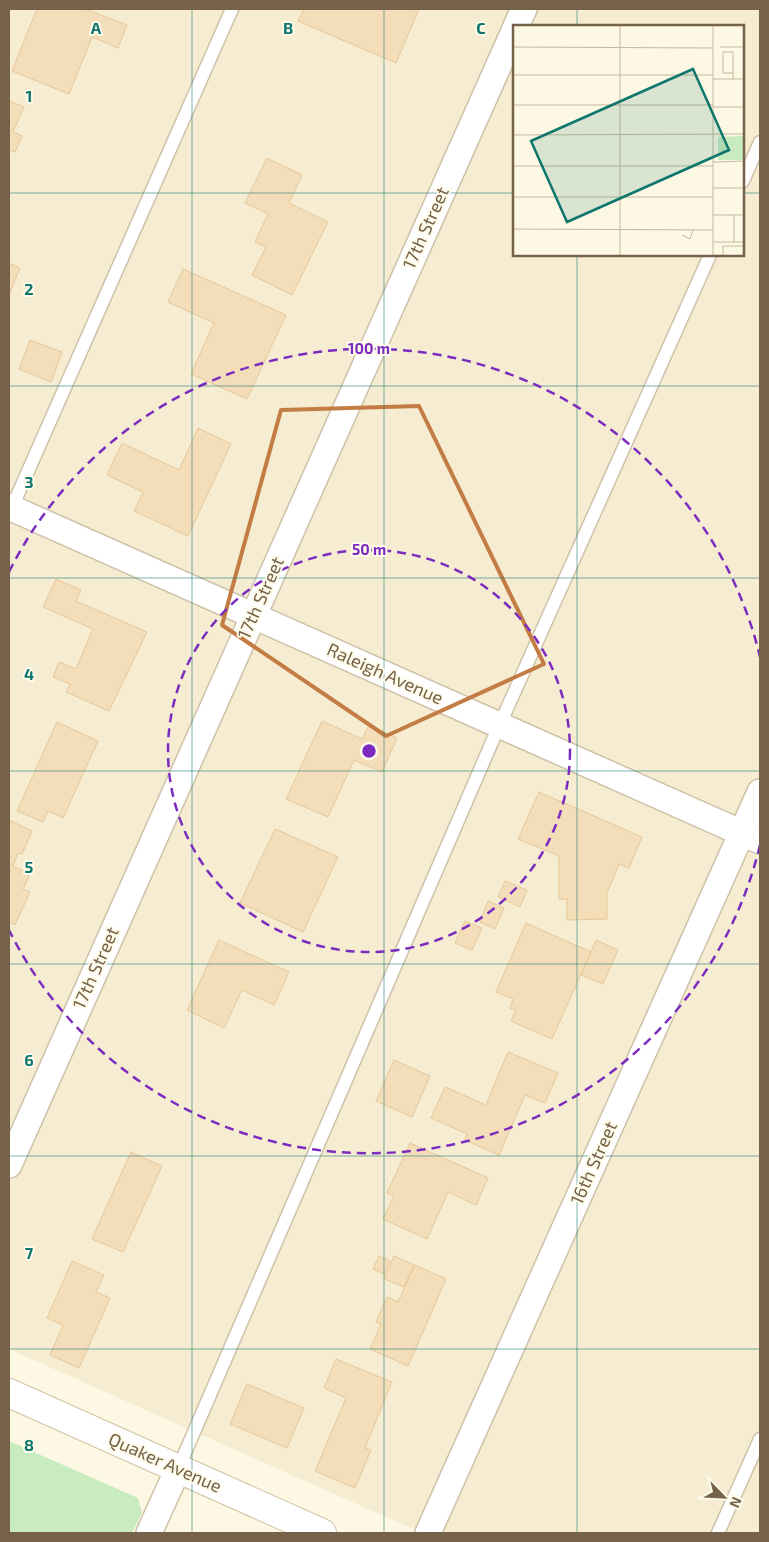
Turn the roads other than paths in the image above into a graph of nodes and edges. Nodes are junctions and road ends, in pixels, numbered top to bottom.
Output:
1 (232, 9) edge
2 (524, 9) edge
3 (516, 25) edge
4 (513, 33) edge
5 (760, 142) edge
6 (744, 179) edge
7 (710, 256) edge
8 (10, 510) edge
9 (253, 616) junction
10 (500, 725) junction
11 (760, 792) edge
12 (751, 837) edge
13 (9, 1165) edge
14 (9, 1394) edge
15 (760, 1438) edge
16 (178, 1469) junction
17 (149, 1533) edge
18 (322, 1533) edge
19 (428, 1533) edge
20 (718, 1533) edge

1 - 8 lane
2 - 3 street
4 - 9 street, 17th Street
5 - 6 lane
7 - 10 lane
8 - 9 street, Raleigh Avenue
9 - 10 street, Raleigh Avenue
9 - 13 street, 17th Street
10 - 12 street, Raleigh Avenue
10 - 16 lane
11 - 12 street, 16th Street
12 - 19 street, 16th Street
14 - 16 main road, Quaker Avenue
15 - 20 lane
16 - 17 street
16 - 18 main road, Quaker Avenue

